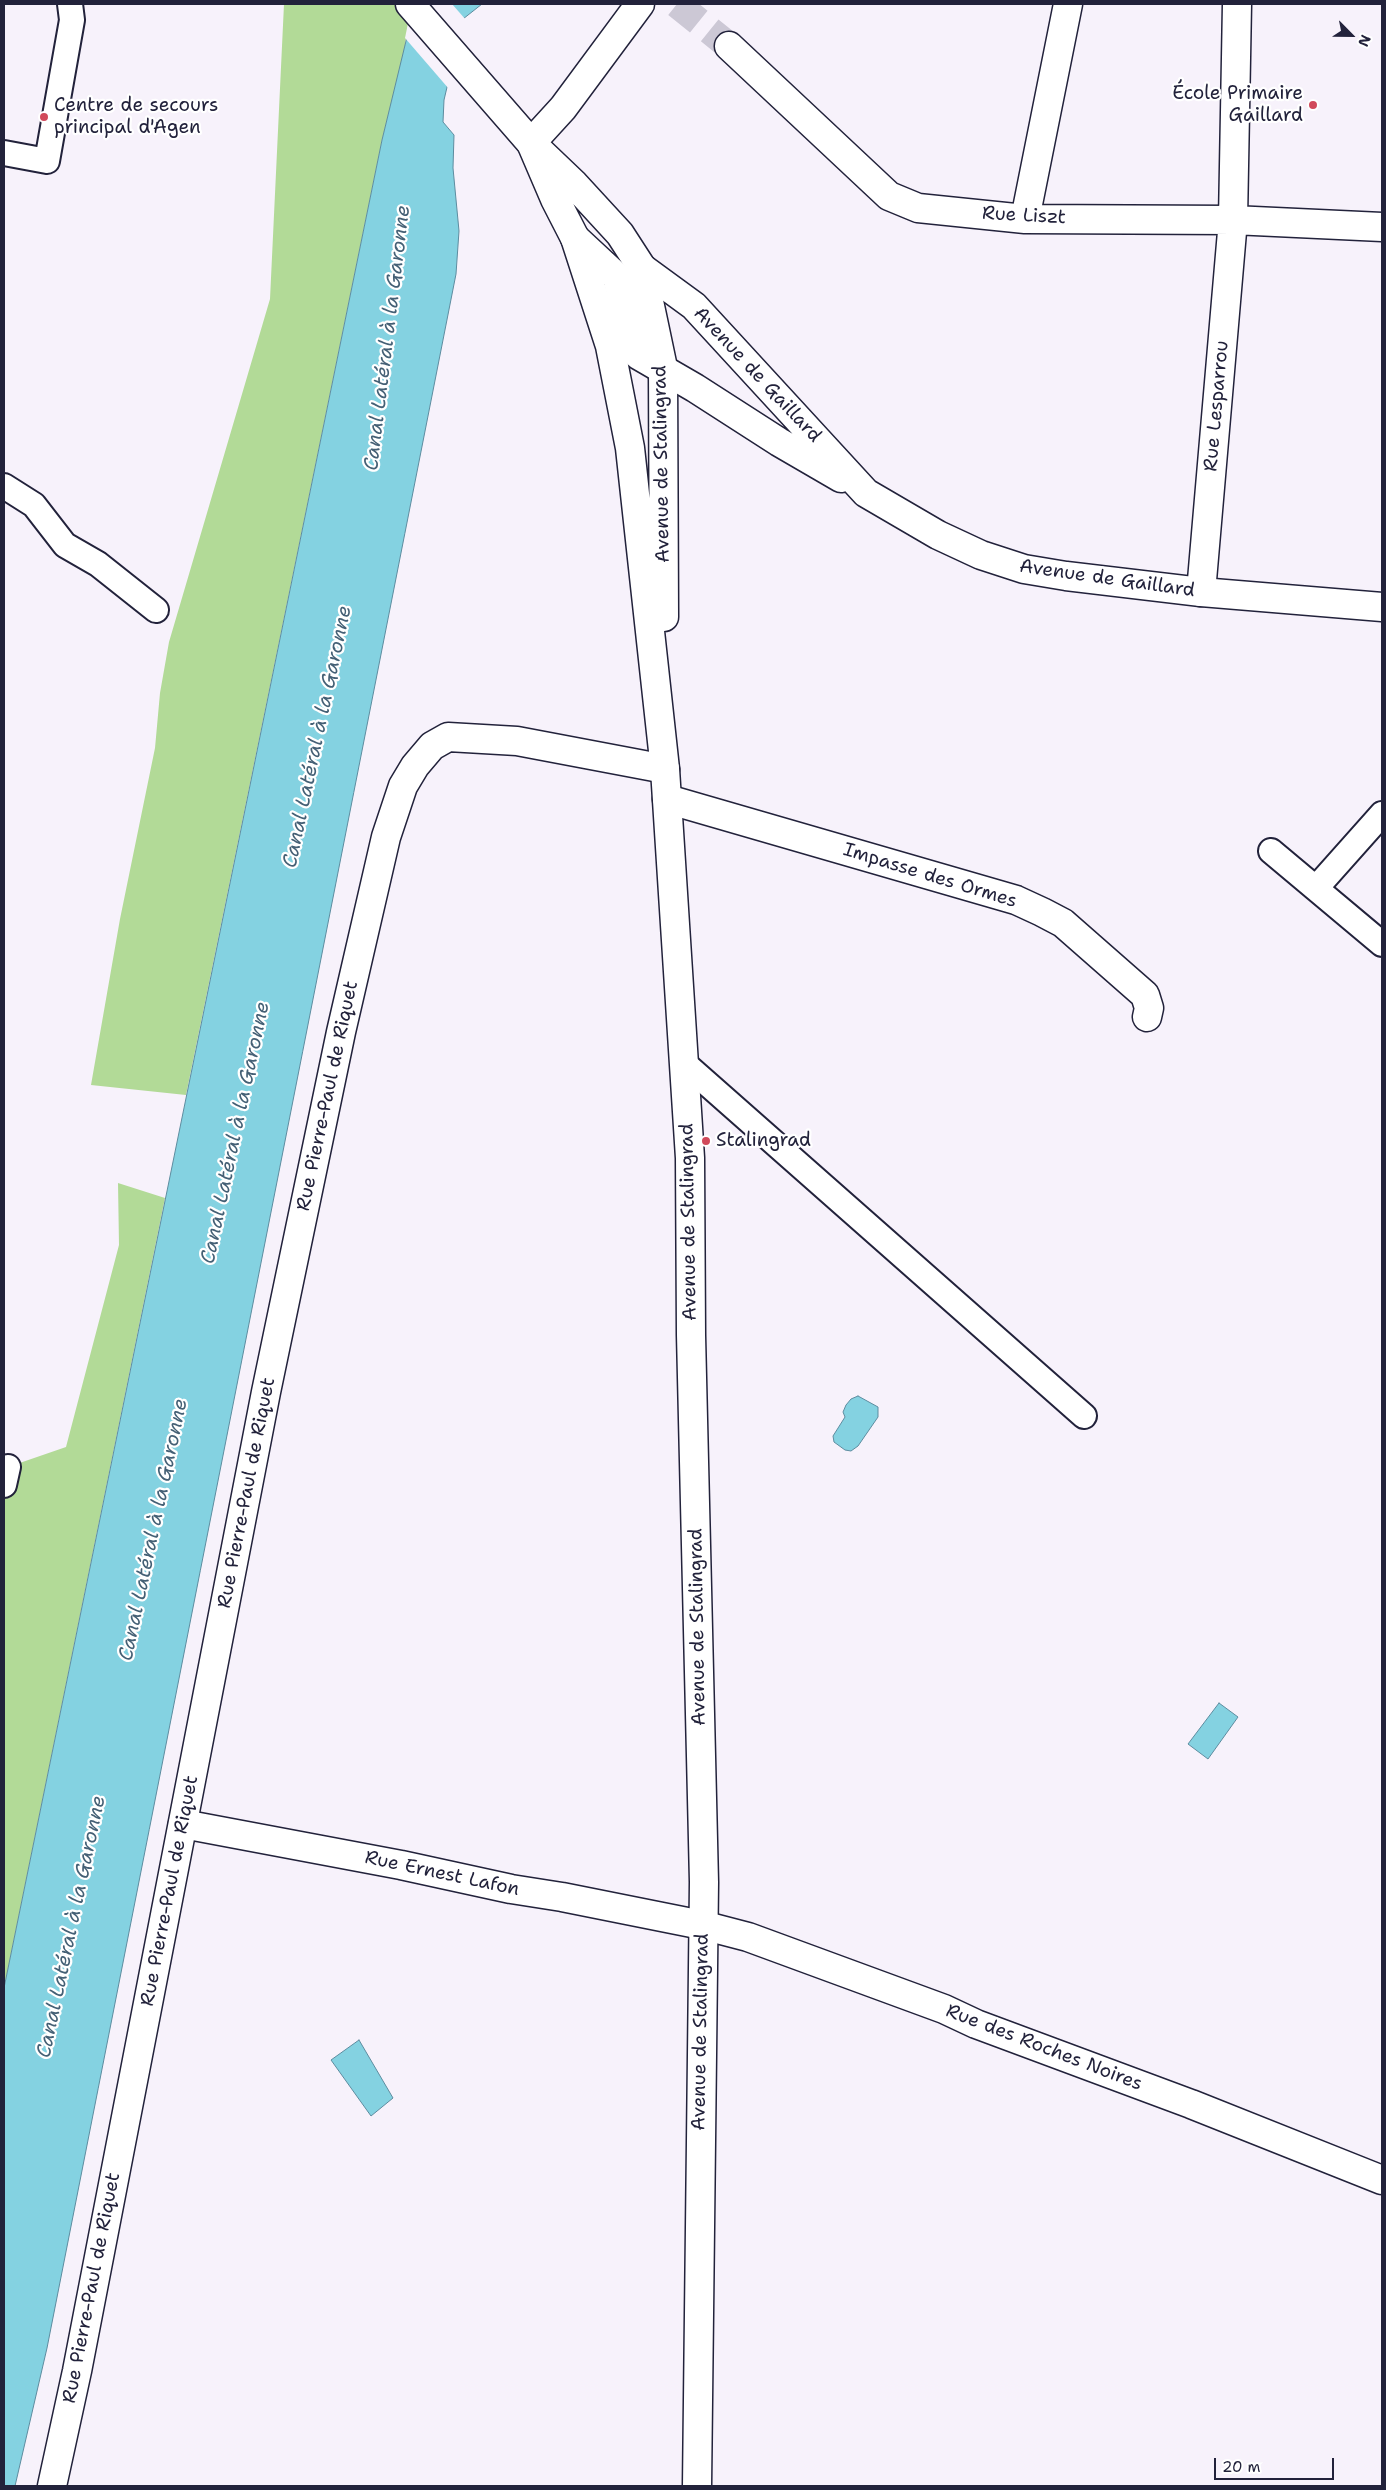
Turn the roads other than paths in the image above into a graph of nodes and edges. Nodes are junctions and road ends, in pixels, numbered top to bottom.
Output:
1 (70, 4) edge
2 (410, 4) edge
3 (640, 4) edge
4 (1068, 4) edge
5 (1237, 4) edge
6 (728, 46) tunnel mouth
7 (526, 137) junction
8 (4, 154) edge
9 (1024, 219) junction
10 (1233, 220) junction
11 (1382, 227) edge
12 (574, 238) junction
13 (642, 268) junction
14 (663, 368) junction
15 (4, 486) edge
16 (866, 493) junction
17 (1201, 592) junction
18 (1382, 607) edge
19 (156, 610) dead end
20 (665, 769) junction
21 (667, 799) junction
22 (1382, 814) edge
23 (1270, 851) dead end
24 (1317, 888) junction
25 (1382, 944) edge
26 (1147, 1016) dead end
27 (685, 1064) junction
28 (1084, 1416) dead end
29 (183, 1824) junction
30 (702, 1925) junction
31 (1382, 2180) edge
32 (52, 2486) edge
33 (697, 2486) edge

1 - 8 lane
2 - 7 street, Avenue de Stalingrad
3 - 7 street
4 - 9 street
5 - 10 street, Rue Lesparrou
6 - 9 street, Rue Liszt
7 - 12 street, Avenue de Stalingrad
7 - 13 street, Avenue de Stalingrad
9 - 10 street, Rue Liszt
10 - 11 street, Rue Liszt
10 - 17 street, Rue Lesparrou
12 - 14 street
12 - 20 street, Avenue de Stalingrad
13 - 14 street, Avenue de Stalingrad
13 - 16 street, Avenue de Gaillard
14 - 16 street
14 - 20 street, Avenue de Stalingrad
15 - 19 lane
16 - 17 street, Avenue de Gaillard
17 - 18 street, Avenue de Gaillard
20 - 21 street, Avenue de Stalingrad
20 - 29 street, Rue Pierre-Paul de Riquet
21 - 26 street, Impasse des Ormes
21 - 27 street, Avenue de Stalingrad
22 - 24 lane
23 - 24 lane
24 - 25 lane
27 - 28 lane
27 - 30 street, Avenue de Stalingrad
29 - 30 street, Rue Ernest Lafon
29 - 32 street, Rue Pierre-Paul de Riquet
30 - 31 street, Rue des Roches Noires
30 - 33 street, Avenue de Stalingrad

